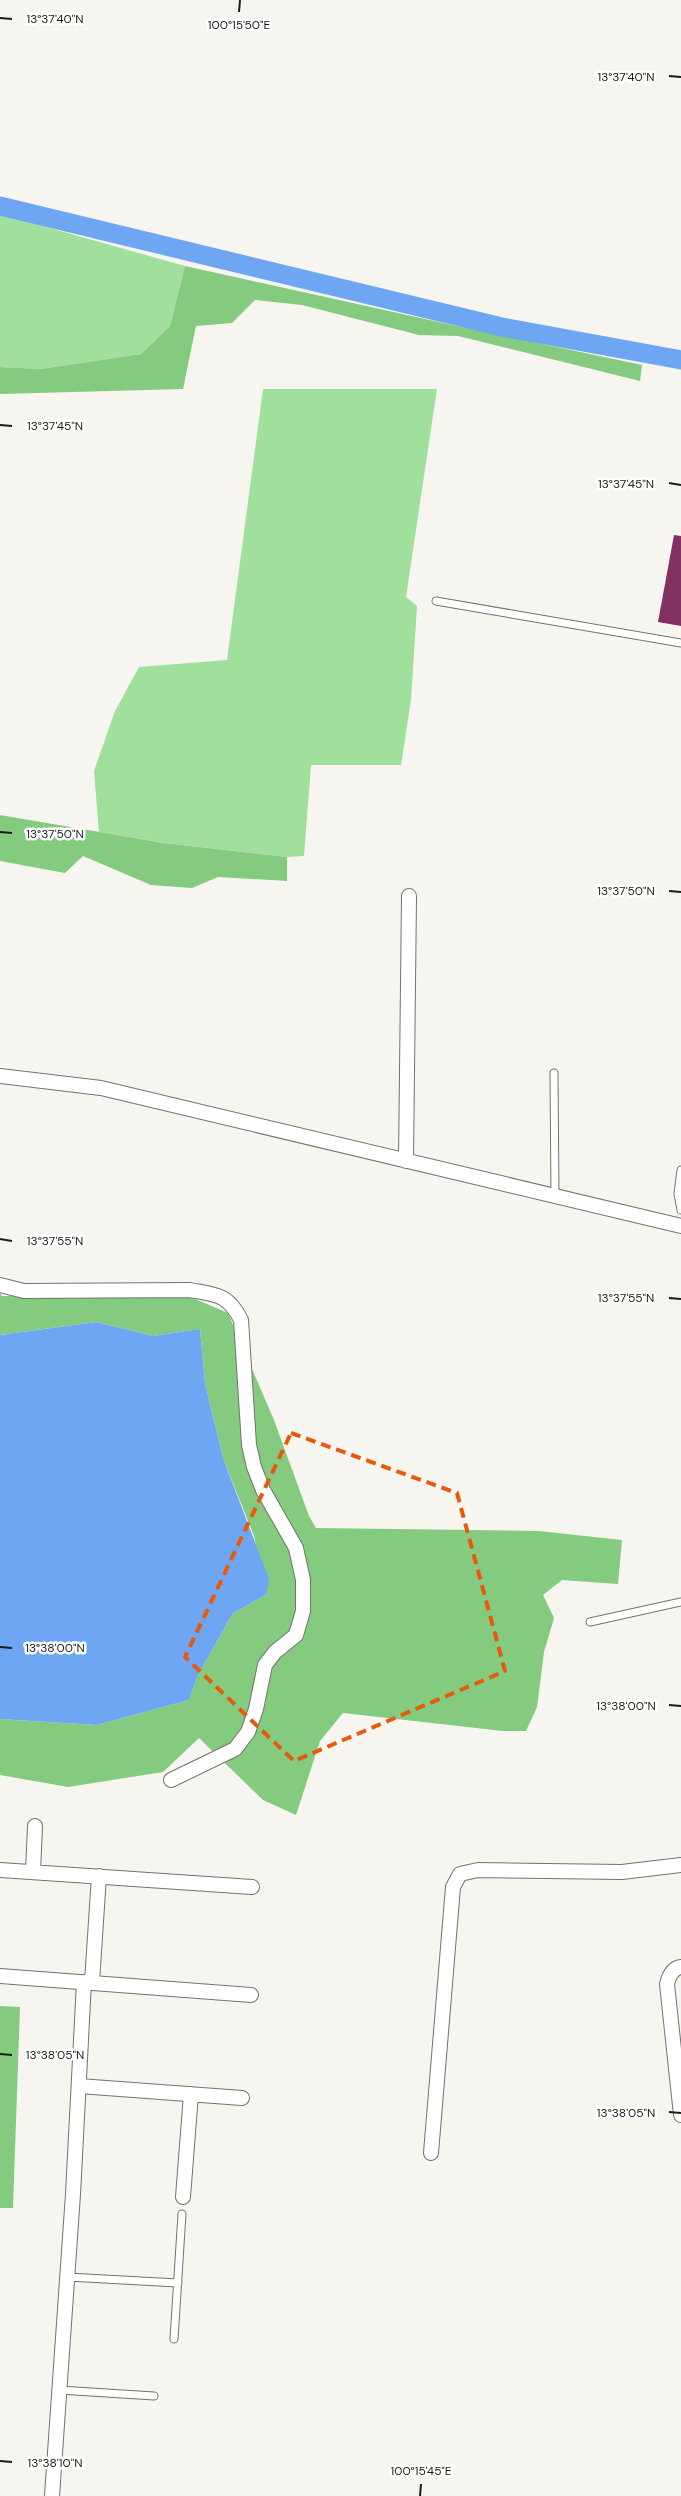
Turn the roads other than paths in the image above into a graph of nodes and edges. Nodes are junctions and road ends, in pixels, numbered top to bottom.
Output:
1 (436, 601) dead end
2 (681, 643) edge
3 (409, 896) dead end
4 (554, 1074) dead end
5 (0, 1076) edge
6 (406, 1161) junction
7 (681, 1170) edge
8 (555, 1197) junction
9 (681, 1210) edge
10 (681, 1226) edge
11 (0, 1285) edge
12 (681, 1602) edge
13 (590, 1622) dead end
14 (171, 1780) dead end
15 (35, 1826) dead end
16 (681, 1865) edge
17 (0, 1870) edge
18 (33, 1872) junction
19 (99, 1876) junction
20 (252, 1887) dead end
21 (681, 1967) edge
22 (0, 1976) edge
23 (88, 1982) junction
24 (252, 1995) dead end
25 (79, 2086) junction
26 (191, 2094) junction
27 (242, 2098) dead end
28 (681, 2115) edge
29 (431, 2152) dead end
30 (183, 2197) dead end
31 (182, 2214) dead end
32 (67, 2277) junction
33 (178, 2283) junction
34 (174, 2339) dead end
35 (59, 2390) junction
36 (154, 2396) dead end
37 (52, 2496) edge

1 - 2 lane
3 - 6 street
4 - 8 lane
5 - 6 street
6 - 8 street
7 - 9 lane
8 - 10 street
11 - 14 street
12 - 13 lane
15 - 18 street
16 - 29 street
17 - 18 street
18 - 19 street
19 - 20 street
19 - 23 street
21 - 28 street
22 - 23 street
23 - 24 street
23 - 25 street
25 - 26 street
25 - 32 street
26 - 27 street
26 - 30 street
31 - 33 lane
32 - 33 lane
32 - 35 street
33 - 34 lane
35 - 36 lane
35 - 37 street

